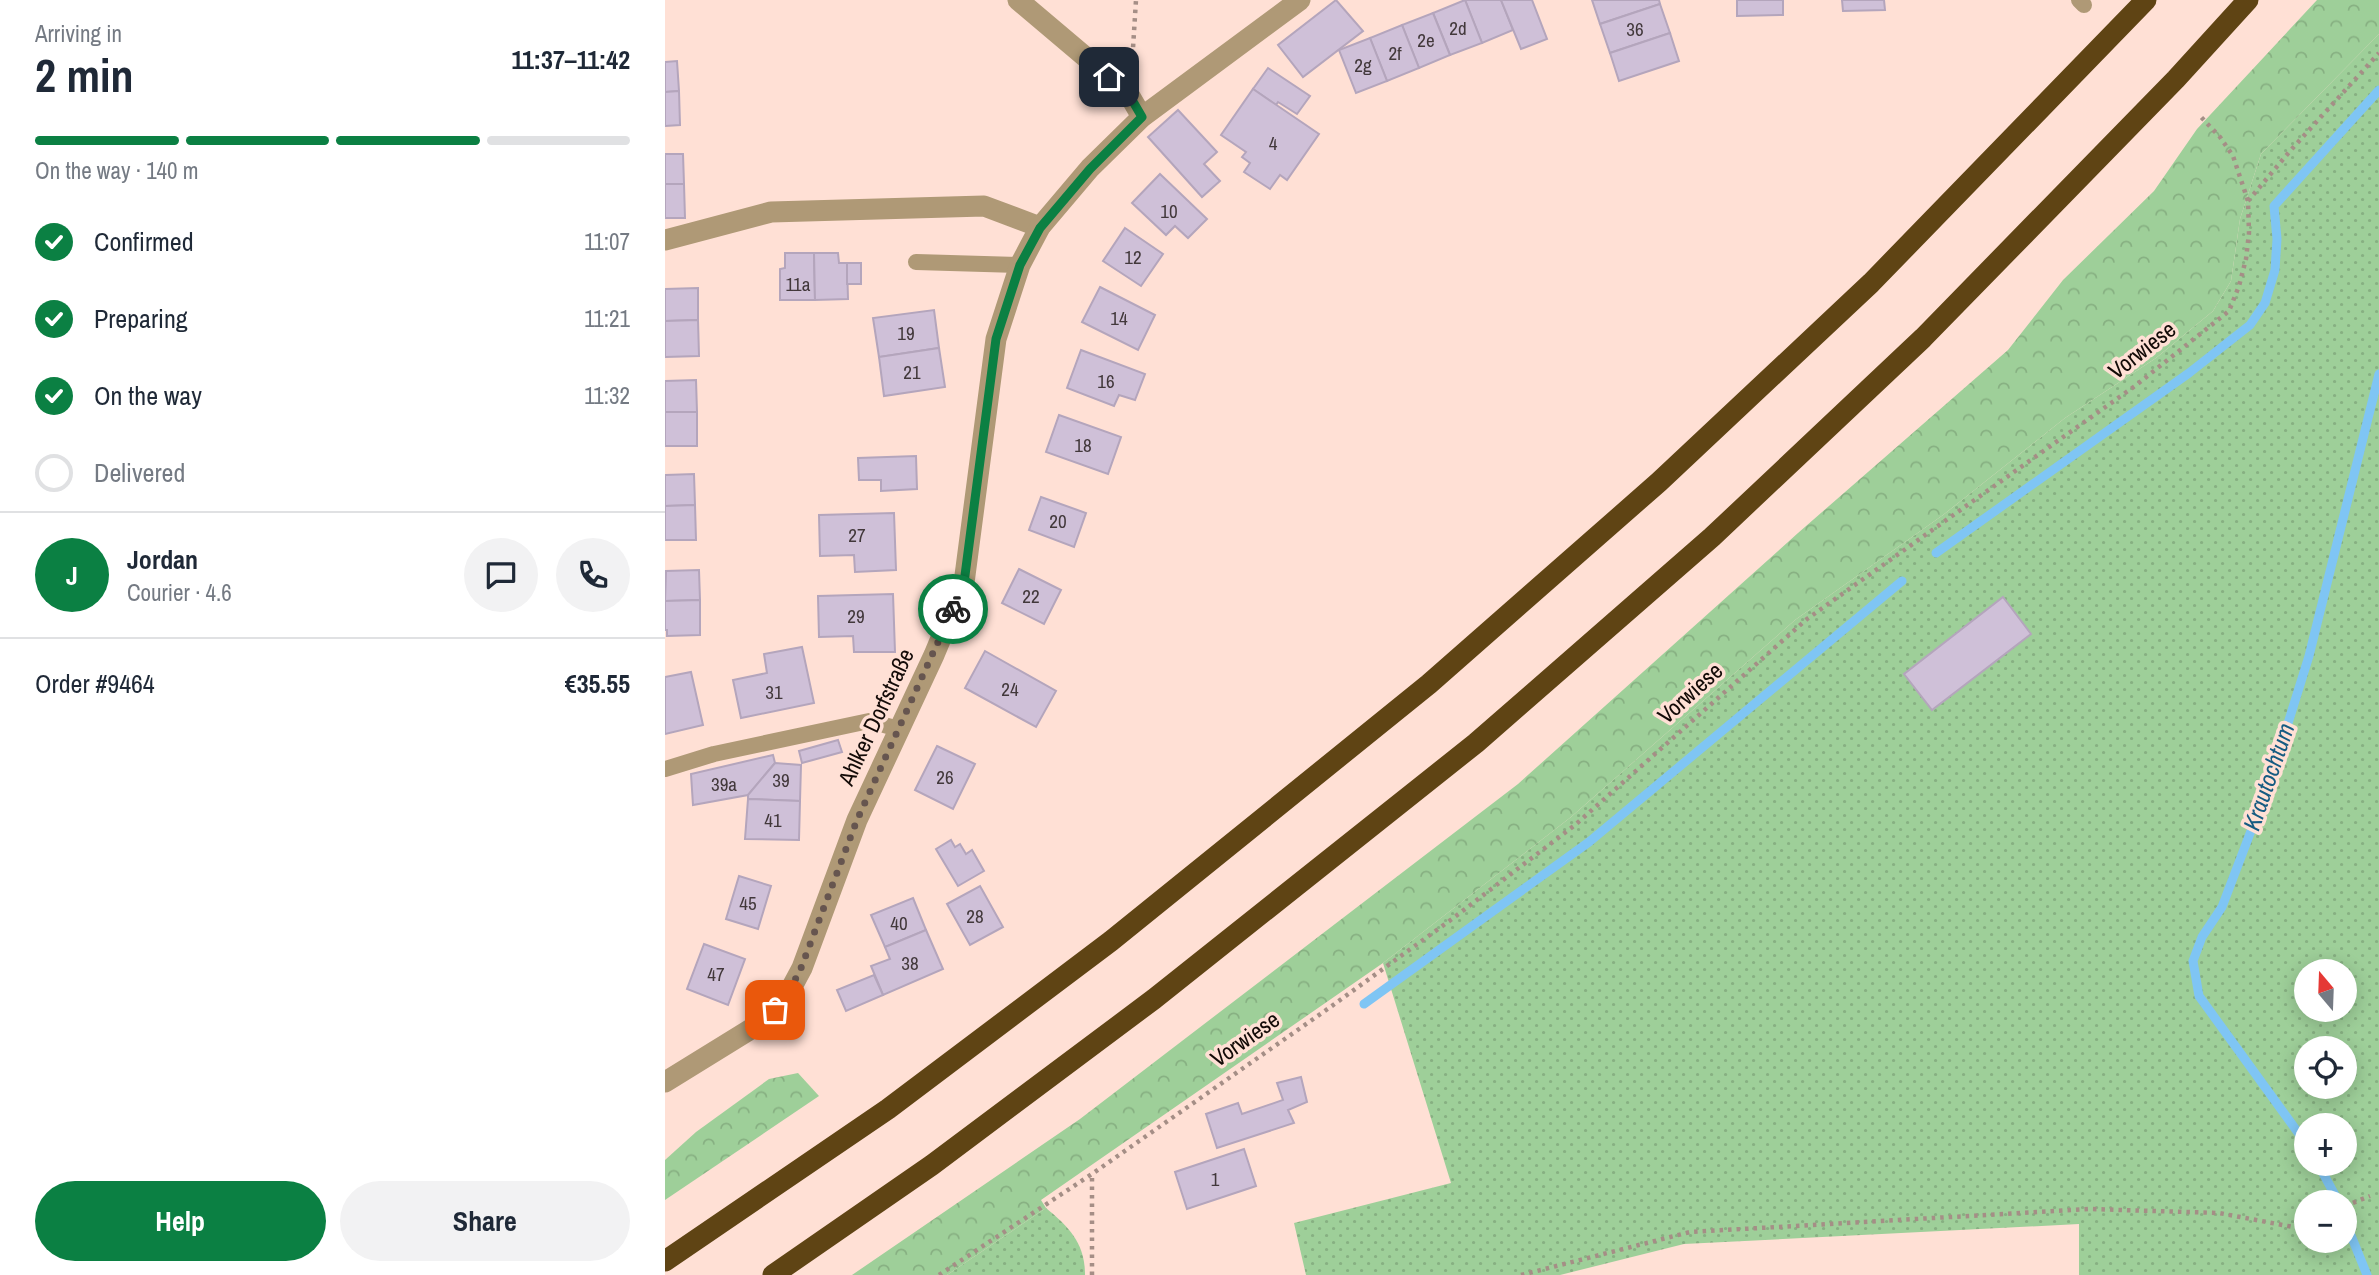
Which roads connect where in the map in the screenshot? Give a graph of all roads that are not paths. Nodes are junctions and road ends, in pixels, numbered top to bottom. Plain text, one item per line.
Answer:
1 (1018, 0) edge
2 (2146, 0) edge
3 (2248, 0) edge
4 (1289, 4) edge
5 (1142, 117) junction
6 (1040, 228) junction
7 (665, 240) edge
8 (916, 262) dead end
9 (1020, 265) junction
10 (899, 729) junction
11 (665, 769) edge
12 (665, 1082) edge
13 (665, 1261) edge
14 (773, 1275) edge

1 - 5 street
2 - 13 highway
3 - 14 highway
4 - 5 street, Ahlker Dorfstraße
5 - 6 street, Ahlker Dorfstraße
6 - 7 street
6 - 9 street, Ahlker Dorfstraße
8 - 9 lane
9 - 10 street, Ahlker Dorfstraße
10 - 11 lane
10 - 12 street, Ahlker Dorfstraße

